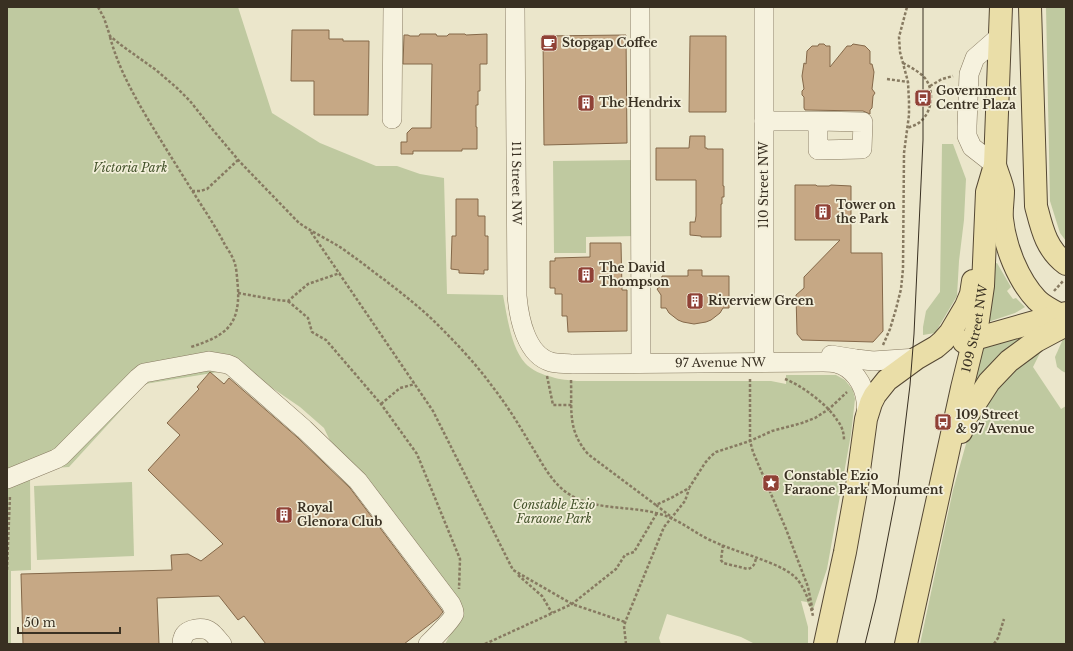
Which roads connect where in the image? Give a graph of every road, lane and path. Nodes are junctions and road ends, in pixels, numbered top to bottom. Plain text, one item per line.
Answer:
1 (98, 7) edge
2 (393, 7) edge
3 (515, 7) edge
4 (640, 7) edge
5 (764, 7) edge
6 (907, 7) edge
7 (1001, 7) edge
8 (1030, 7) edge
9 (110, 36) junction
10 (1000, 38) junction
11 (903, 62) junction
12 (969, 74) junction
13 (887, 79) dead end
14 (908, 82) junction
15 (930, 86) junction
16 (392, 119) dead end
17 (764, 121) junction
18 (818, 122) dead end
19 (907, 128) junction
20 (238, 160) junction
21 (995, 165) junction
22 (192, 191) junction
23 (985, 230) junction
24 (311, 231) junction
25 (1066, 271) edge
26 (340, 273) junction
27 (238, 293) junction
28 (1052, 293) dead end
29 (288, 301) junction
30 (1064, 317) edge
31 (217, 337) dead end
32 (975, 339) junction
33 (881, 348) dead end
34 (537, 354) joint
35 (765, 357) junction
36 (917, 358) junction
37 (641, 364) junction
38 (546, 372) dead end
39 (577, 378) dead end
40 (744, 378) dead end
41 (750, 378) junction
42 (756, 378) dead end
43 (781, 378) dead end
44 (415, 384) junction
45 (848, 390) dead end
46 (381, 404) junction
47 (572, 405) junction
48 (829, 409) junction
49 (866, 419) junction
50 (750, 441) junction
51 (844, 446) dead end
52 (944, 473) junction
53 (9, 478) edge
54 (764, 479) junction
55 (689, 488) junction
56 (769, 489) junction
57 (656, 505) junction
58 (656, 513) junction
59 (672, 518) junction
60 (723, 546) junction
61 (756, 558) junction
62 (7, 570) edge
63 (513, 570) junction
64 (459, 591) dead end
65 (572, 604) junction
66 (552, 613) junction
67 (816, 613) dead end
68 (1004, 619) dead end
69 (625, 622) junction
70 (820, 631) edge
71 (182, 644) edge
72 (222, 644) edge
73 (428, 644) edge
74 (485, 644) edge
75 (626, 644) edge
76 (906, 644) edge
77 (994, 644) edge

1 - 9 path
2 - 16 street
3 - 34 street, 111 Street NW
4 - 37 street
5 - 17 street, 110 Street NW
6 - 11 path
7 - 10 main road, 109 Street NW
8 - 25 main road
9 - 20 path
9 - 22 path
10 - 12 street
10 - 21 main road, 109 Street NW
11 - 14 path
11 - 15 path
12 - 15 path
12 - 21 street
13 - 14 path
14 - 19 path
15 - 19 path
17 - 18 street
17 - 35 street, 110 Street NW
19 - 33 path
20 - 22 path
20 - 24 path
21 - 23 main road, 109 Street NW
21 - 30 main road
22 - 27 path
23 - 32 main road, 109 Street NW
23 - 36 main road
24 - 26 path
24 - 58 path
25 - 28 path
26 - 29 path
26 - 44 path
27 - 29 path
27 - 31 path
29 - 46 path
30 - 32 main road, 97 Avenue NW
30 - 52 main road
32 - 36 main road, 97 Avenue NW
32 - 52 main road, 109 Street NW
34 - 37 street, 97 Avenue NW
35 - 36 street, 97 Avenue NW
35 - 37 street, 97 Avenue NW
35 - 49 street, 97 Avenue NW
36 - 49 main road
38 - 47 path
39 - 47 path
40 - 41 path
41 - 42 path
41 - 50 path
43 - 48 path
44 - 46 path
44 - 63 path
45 - 48 path
46 - 64 path
47 - 57 path
48 - 50 path
48 - 51 path
49 - 70 main road
50 - 54 path
50 - 55 path
52 - 76 main road, 109 Street NW
53 - 62 path
53 - 73 street
54 - 56 path
54 - 56 path
55 - 57 path
55 - 59 path
56 - 70 path
57 - 59 path
58 - 59 path
58 - 65 path
59 - 60 path
59 - 69 path
60 - 61 path
60 - 61 path
61 - 70 path
63 - 65 path
63 - 66 path
65 - 66 path
65 - 69 path
66 - 74 path
67 - 70 path
68 - 77 path
69 - 75 path
71 - 72 street

